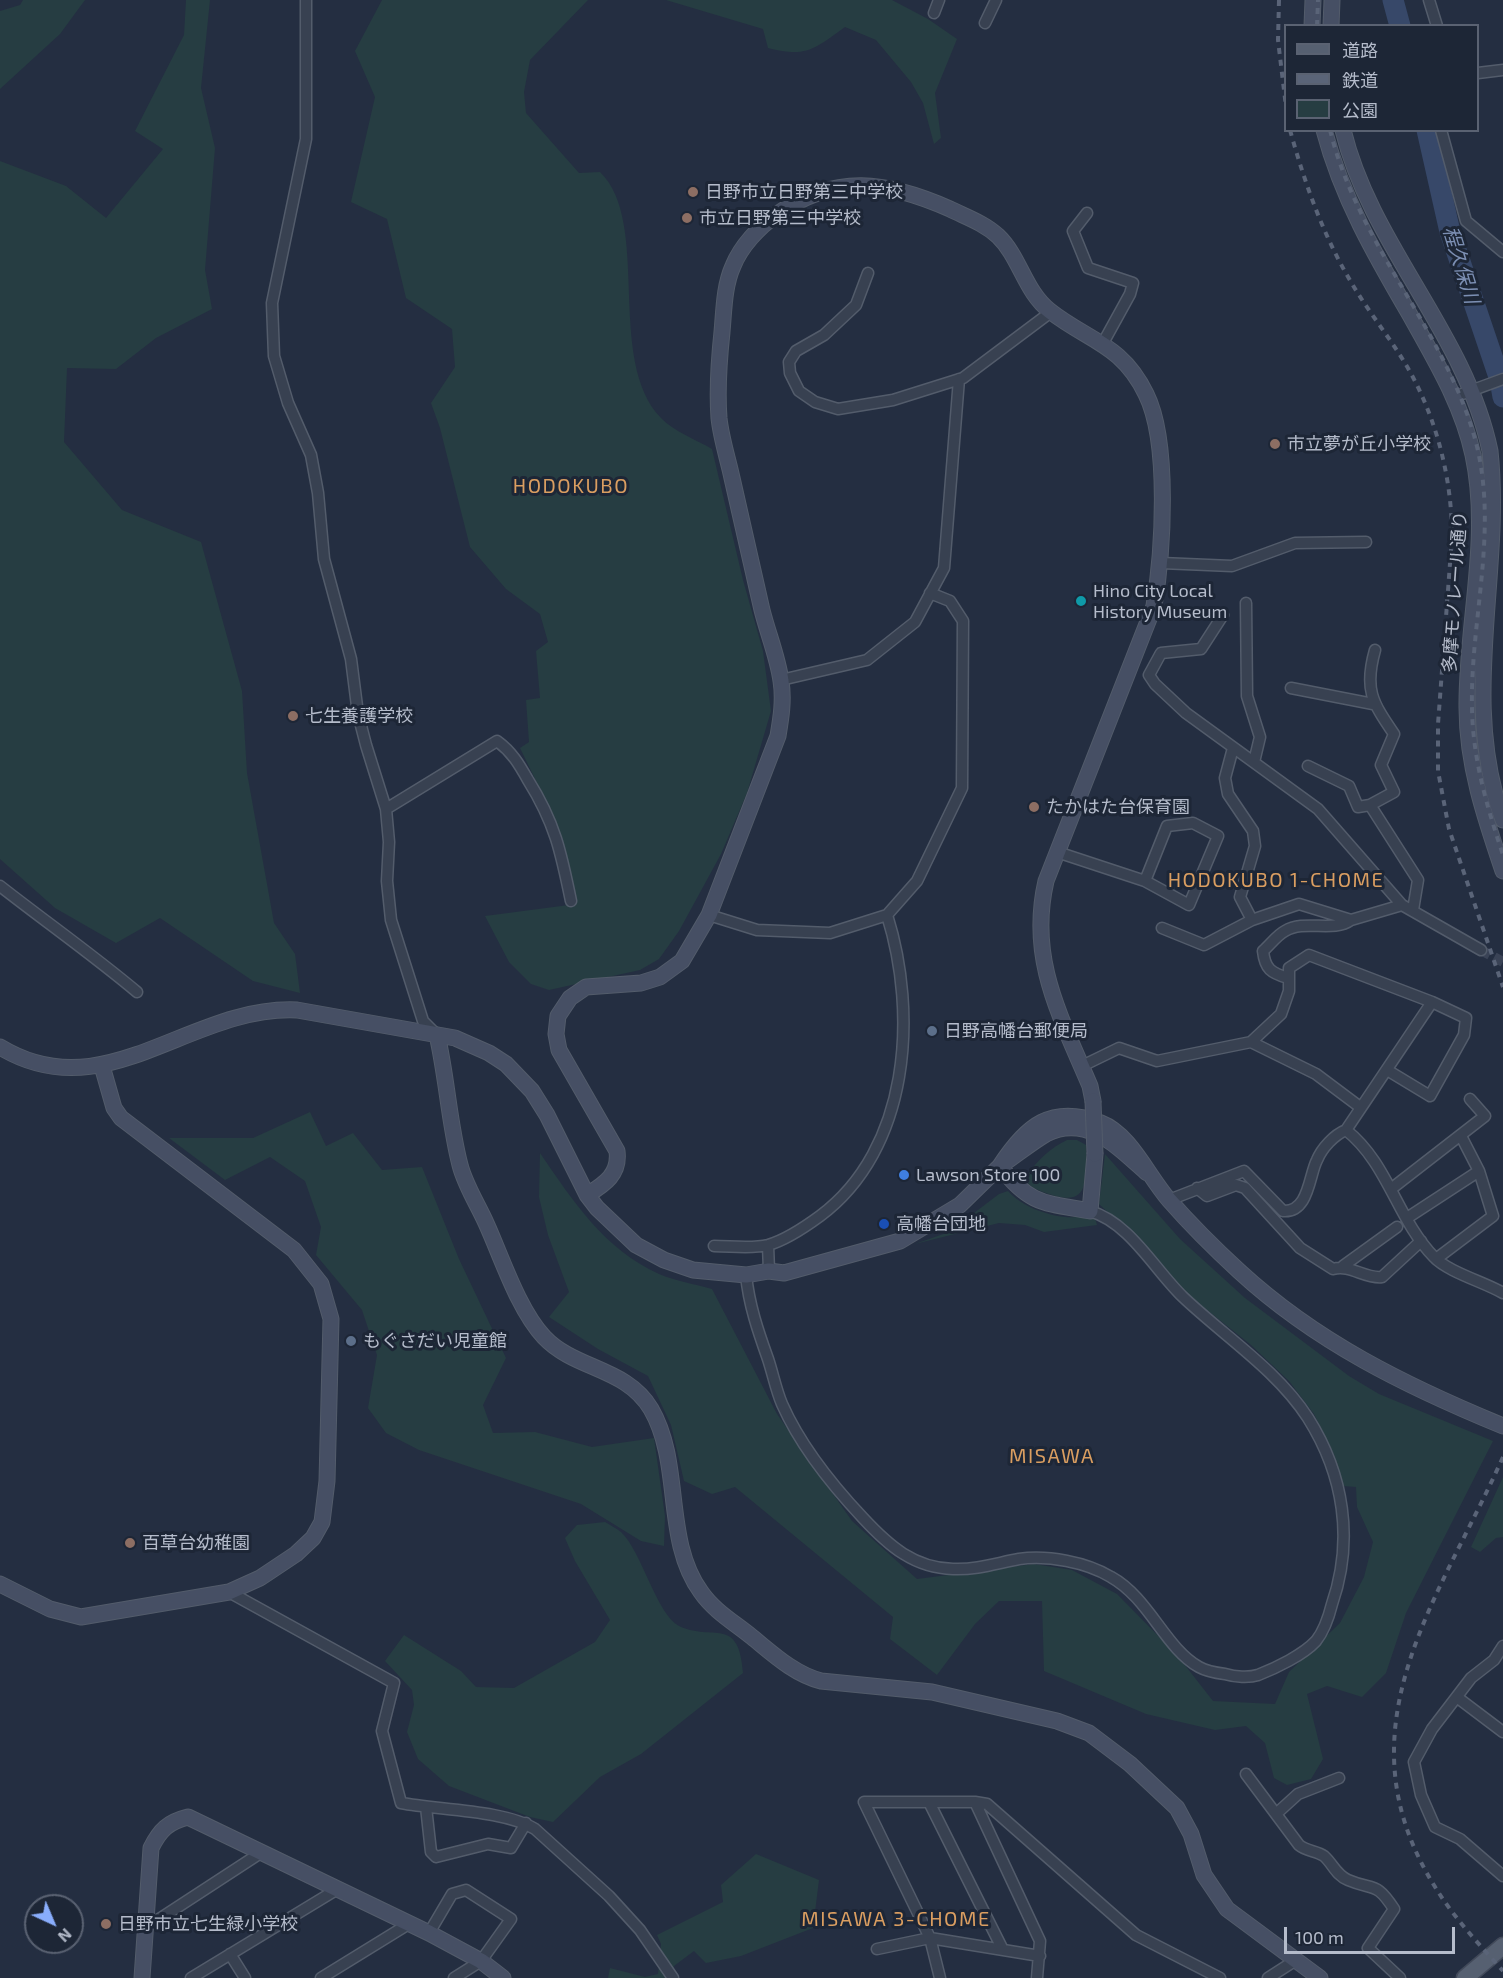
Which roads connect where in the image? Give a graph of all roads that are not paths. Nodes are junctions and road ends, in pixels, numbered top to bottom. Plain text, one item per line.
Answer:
1 (306, 0) edge
2 (939, 0) edge
3 (996, 0) edge
4 (1314, 0) edge
5 (1332, 0) edge
6 (1429, 0) edge
7 (934, 13) dead end
8 (985, 23) dead end
9 (1312, 24) edge
10 (1331, 24) edge
11 (1436, 24) edge
12 (1503, 70) edge
13 (1479, 73) edge
14 (1325, 132) edge
15 (1344, 132) edge
16 (1442, 132) edge
17 (1087, 213) dead end
18 (1503, 252) edge
19 (868, 273) dead end
20 (1051, 312) junction
21 (1103, 343) junction
22 (959, 379) junction
23 (1503, 379) edge
24 (1471, 390) junction
25 (1454, 397) junction
26 (1366, 542) dead end
27 (1161, 563) junction
28 (930, 593) junction
29 (1246, 603) dead end
30 (1223, 615) dead end
31 (1375, 650) dead end
32 (781, 680) junction
33 (1291, 688) dead end
34 (1373, 704) junction
35 (1233, 748) junction
36 (1254, 762) junction
37 (1308, 766) dead end
38 (1370, 805) junction
39 (386, 808) junction
40 (1503, 820) edge
41 (1058, 852) junction
42 (1503, 871) edge
43 (1144, 880) junction
44 (0, 886) edge
45 (571, 901) dead end
46 (1402, 905) junction
47 (1413, 910) junction
48 (709, 915) junction
49 (887, 915) junction
50 (1252, 920) junction
51 (1351, 920) junction
52 (1162, 928) dead end
53 (1481, 950) tunnel mouth
54 (1288, 978) junction
55 (137, 992) dead end
56 (1432, 1002) junction
57 (437, 1035) junction
58 (1251, 1042) junction
59 (0, 1047) edge
60 (102, 1066) junction
61 (1082, 1066) junction
62 (1387, 1070) junction
63 (1470, 1098) dead end
64 (1360, 1107) junction
65 (1346, 1130) junction
66 (1461, 1136) junction
67 (1000, 1166) junction
68 (1479, 1171) junction
69 (1197, 1188) junction
70 (1390, 1189) junction
71 (587, 1195) junction
72 (1169, 1200) junction
73 (1090, 1211) junction
74 (1407, 1218) junction
75 (1397, 1227) dead end
76 (1421, 1241) junction
77 (768, 1245) junction
78 (714, 1246) dead end
79 (1436, 1259) junction
80 (1343, 1266) junction
81 (769, 1271) junction
82 (746, 1275) junction
83 (1503, 1293) edge
84 (1503, 1426) edge
85 (0, 1584) edge
86 (229, 1592) junction
87 (1503, 1646) edge
88 (1458, 1698) junction
89 (1503, 1732) edge
90 (1246, 1774) dead end
91 (1339, 1778) dead end
92 (929, 1802) junction
93 (975, 1802) junction
94 (426, 1807) junction
95 (1276, 1814) junction
96 (526, 1823) junction
97 (262, 1852) junction
98 (1503, 1876) edge
99 (336, 1890) junction
100 (406, 1924) junction
101 (144, 1929) junction
102 (429, 1934) junction
103 (930, 1938) junction
104 (1503, 1947) edge
105 (876, 1949) dead end
106 (1003, 1950) junction
107 (230, 1954) junction
108 (1040, 1956) junction
109 (1296, 1960) junction
110 (481, 1961) junction
111 (142, 1978) edge
112 (191, 1978) edge
113 (245, 1978) edge
114 (321, 1978) edge
115 (454, 1978) edge
116 (503, 1978) edge
117 (673, 1978) edge
118 (940, 1978) edge
119 (1037, 1978) edge
120 (1220, 1978) edge
121 (1268, 1978) edge
122 (1320, 1978) edge
123 (1400, 1978) edge
124 (1464, 1978) edge

1 - 39 street
2 - 7 street
3 - 8 street
4 - 9 street
5 - 10 street
6 - 11 street
12 - 13 street
14 - 25 street, 多摩モノレール通り
15 - 24 street, 多摩モノレール通り
16 - 18 street
17 - 21 street
19 - 22 street
20 - 21 street
20 - 22 street
20 - 32 street
21 - 27 street
22 - 28 street
23 - 24 street
24 - 25 street
24 - 40 street, 多摩モノレール通り
25 - 42 street, 多摩モノレール通り
26 - 27 street
27 - 41 street
28 - 32 street
28 - 49 street
29 - 36 street
30 - 35 street
31 - 34 street
32 - 48 street
33 - 34 street
34 - 38 street
35 - 36 street
35 - 50 street
36 - 46 street
37 - 38 street
38 - 47 street
39 - 45 street
39 - 57 street
41 - 43 street
41 - 61 street
43 - 43 street
44 - 55 street
46 - 47 street
46 - 51 street
47 - 53 street
48 - 49 street
48 - 71 street
49 - 77 street
50 - 51 street
50 - 52 street
51 - 54 street
54 - 56 street
54 - 58 street
56 - 62 street
56 - 62 street
57 - 60 street
57 - 71 street
57 - 109 street
58 - 61 street
58 - 64 street
59 - 60 street
60 - 86 street
61 - 73 street, bridge
62 - 64 street
63 - 66 street
64 - 65 street
65 - 69 street
65 - 70 street
66 - 68 street
66 - 70 street
67 - 72 street
67 - 73 street
67 - 81 street
68 - 74 street
68 - 79 street
69 - 72 street
69 - 80 street
70 - 74 street
71 - 82 street
72 - 84 street
73 - 82 street
74 - 76 street
75 - 80 street
76 - 79 street
76 - 80 street
77 - 78 street
77 - 81 street
79 - 83 street
81 - 82 street
85 - 86 street
86 - 94 street
87 - 88 street
88 - 89 street
88 - 98 street
90 - 95 street
91 - 95 street
92 - 93 street
92 - 103 street
92 - 106 street
93 - 108 street
93 - 120 street
94 - 96 street
94 - 96 street
95 - 123 street
96 - 117 street
97 - 99 street
97 - 101 street
97 - 101 street
99 - 100 street
99 - 107 street
100 - 102 street
100 - 114 street
101 - 111 street
102 - 110 street
102 - 110 street
103 - 105 street
103 - 106 street
103 - 118 street
104 - 124 main road
106 - 108 street
107 - 112 street
107 - 113 street
108 - 119 street
109 - 121 street
109 - 122 street
110 - 115 street
110 - 116 street

